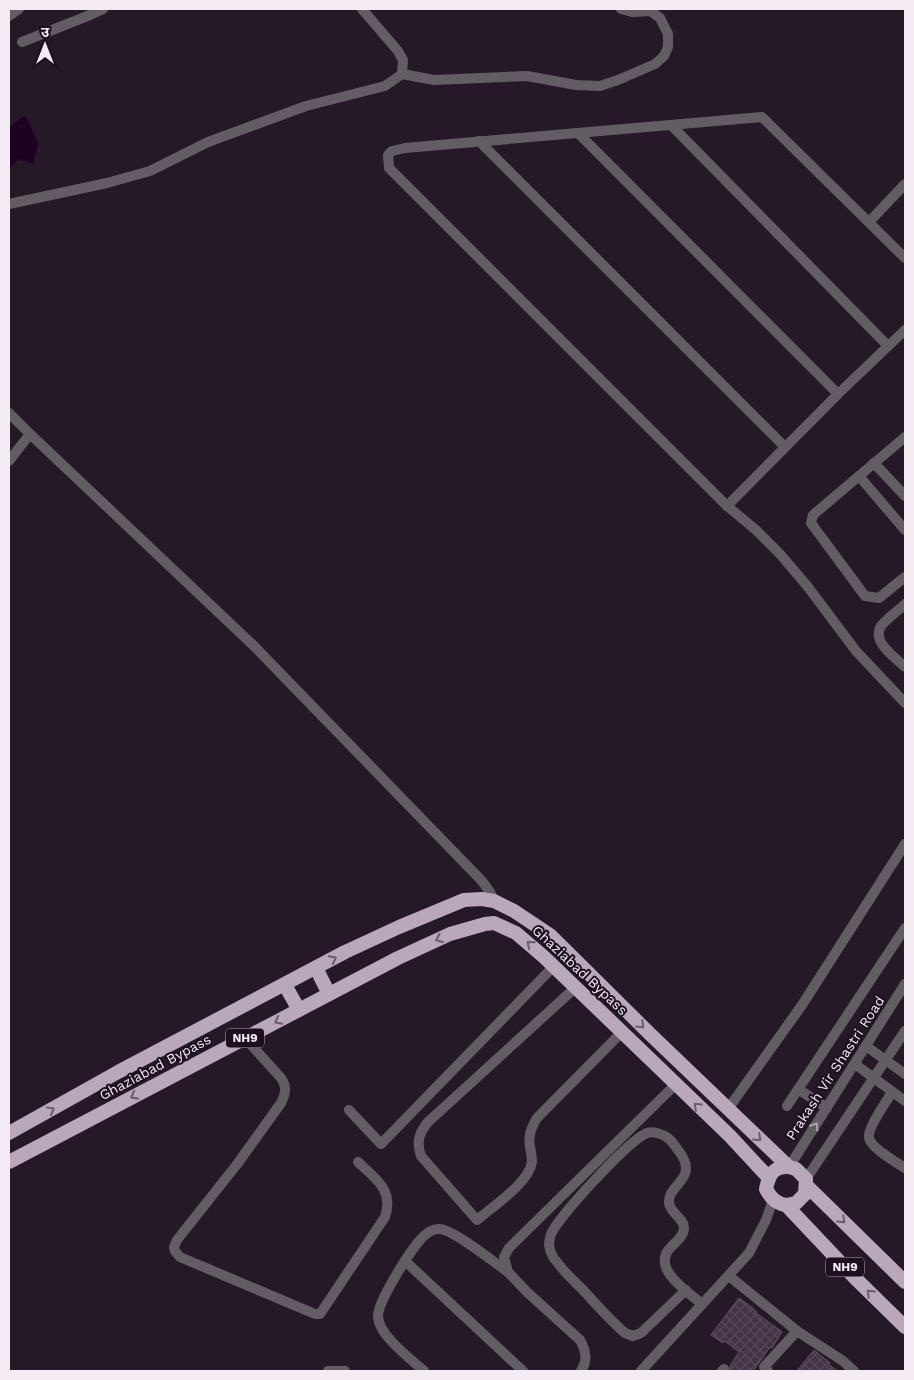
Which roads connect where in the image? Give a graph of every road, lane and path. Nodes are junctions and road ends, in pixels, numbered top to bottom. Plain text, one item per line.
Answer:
1 (18, 9) edge
2 (103, 9) edge
3 (362, 9) edge
4 (621, 9) edge
5 (650, 10) edge
6 (9, 16) edge
7 (22, 42) dead end
8 (402, 74) junction
9 (671, 125) junction
10 (578, 133) junction
11 (479, 141) junction
12 (905, 184) edge
13 (9, 204) edge
14 (869, 222) junction
15 (905, 258) edge
16 (905, 330) edge
17 (888, 346) junction
18 (838, 394) junction
19 (9, 413) edge
20 (30, 434) junction
21 (905, 437) edge
22 (785, 447) junction
23 (9, 461) edge
24 (874, 463) junction
25 (859, 476) junction
26 (905, 496) edge
27 (727, 506) junction
28 (905, 530) edge
29 (905, 577) edge
30 (905, 604) edge
31 (905, 667) edge
32 (905, 703) edge
33 (905, 844) edge
34 (494, 901) junction
35 (905, 928) edge
36 (554, 966) junction
37 (316, 968) junction
38 (905, 984) edge
39 (285, 985) junction
40 (576, 987) junction
41 (329, 994) junction
42 (299, 1010) junction
43 (905, 1031) edge
44 (622, 1032) junction
45 (245, 1038) junction
46 (866, 1046) junction
47 (886, 1060) junction
48 (855, 1064) junction
49 (905, 1074) edge
50 (875, 1077) junction
51 (675, 1085) junction
52 (798, 1089) junction
53 (892, 1092) junction
54 (905, 1101) edge
55 (787, 1106) dead end
56 (826, 1108) junction
57 (728, 1109) junction
58 (349, 1110) dead end
59 (9, 1133) edge
60 (9, 1162) edge
61 (358, 1162) dead end
62 (788, 1167) junction
63 (905, 1168) edge
64 (768, 1178) junction
65 (807, 1183) junction
66 (773, 1200) junction
67 (786, 1205) junction
68 (405, 1262) junction
69 (508, 1272) junction
70 (729, 1276) junction
71 (905, 1282) edge
72 (686, 1290) junction
73 (702, 1304) junction
74 (905, 1327) edge
75 (797, 1331) junction
76 (328, 1371) edge
77 (345, 1371) edge
78 (424, 1371) edge
79 (523, 1371) edge
80 (580, 1371) edge
81 (641, 1371) edge
82 (768, 1371) edge
83 (854, 1371) edge

1 - 6 street
2 - 7 street
3 - 8 street
4 - 5 street
5 - 8 street
8 - 13 street
9 - 10 street
9 - 14 street
9 - 17 street
10 - 11 street
10 - 18 street
11 - 22 street
11 - 27 street
12 - 14 street
14 - 15 street
16 - 17 street
17 - 18 street
18 - 22 street
19 - 20 street
20 - 23 street
20 - 34 street
21 - 24 street
22 - 27 street
24 - 25 street
24 - 26 street
25 - 28 street
25 - 29 street
27 - 32 street
30 - 31 street
33 - 57 street
37 -> 34 highway, Ghaziabad Bypass / NH9
34 -> 57 highway, Ghaziabad Bypass / NH9
35 - 52 street
36 - 40 highway, Ghaziabad Bypass / NH9
36 -> 41 highway, Ghaziabad Bypass / NH9
36 - 58 street
37 - 39 highway, Ghaziabad Bypass / NH9
37 - 41 highway
38 - 46 street, Prakash Vir Shastri Road
39 - 42 highway
59 -> 39 highway, Ghaziabad Bypass / NH9
40 - 44 highway, Ghaziabad Bypass / NH9
40 - 44 street
41 - 42 highway, Ghaziabad Bypass / NH9
42 -> 45 highway, Ghaziabad Bypass / NH9
43 - 47 street
44 - 51 highway, Ghaziabad Bypass / NH9
45 -> 60 highway, Ghaziabad Bypass / NH9
45 - 61 street
46 - 47 street
46 - 48 street, Prakash Vir Shastri Road
47 - 49 street
47 - 50 street
48 - 50 street
48 - 56 street, Prakash Vir Shastri Road
50 - 53 street
50 - 65 street
64 -> 51 highway, Ghaziabad Bypass / NH9
51 - 69 street
52 - 55 street
52 - 56 street
53 - 54 street
53 - 63 street
62 -> 56 street, Prakash Vir Shastri Road
57 -> 62 highway, Ghaziabad Bypass / NH9
62 - 64 highway
62 - 65 highway, Ghaziabad Bypass / NH9
64 - 66 highway, Ghaziabad Bypass / NH9
65 - 67 highway
65 -> 71 highway, Ghaziabad Bypass / NH9
66 - 67 highway, NH9
66 - 70 street
74 -> 67 highway, NH9
68 - 69 street
68 - 78 street
68 - 79 street
69 - 80 street
70 - 73 street
70 - 75 street
72 - 72 street
72 - 73 street
73 - 81 street
75 - 82 street
75 - 83 street
76 - 77 street

